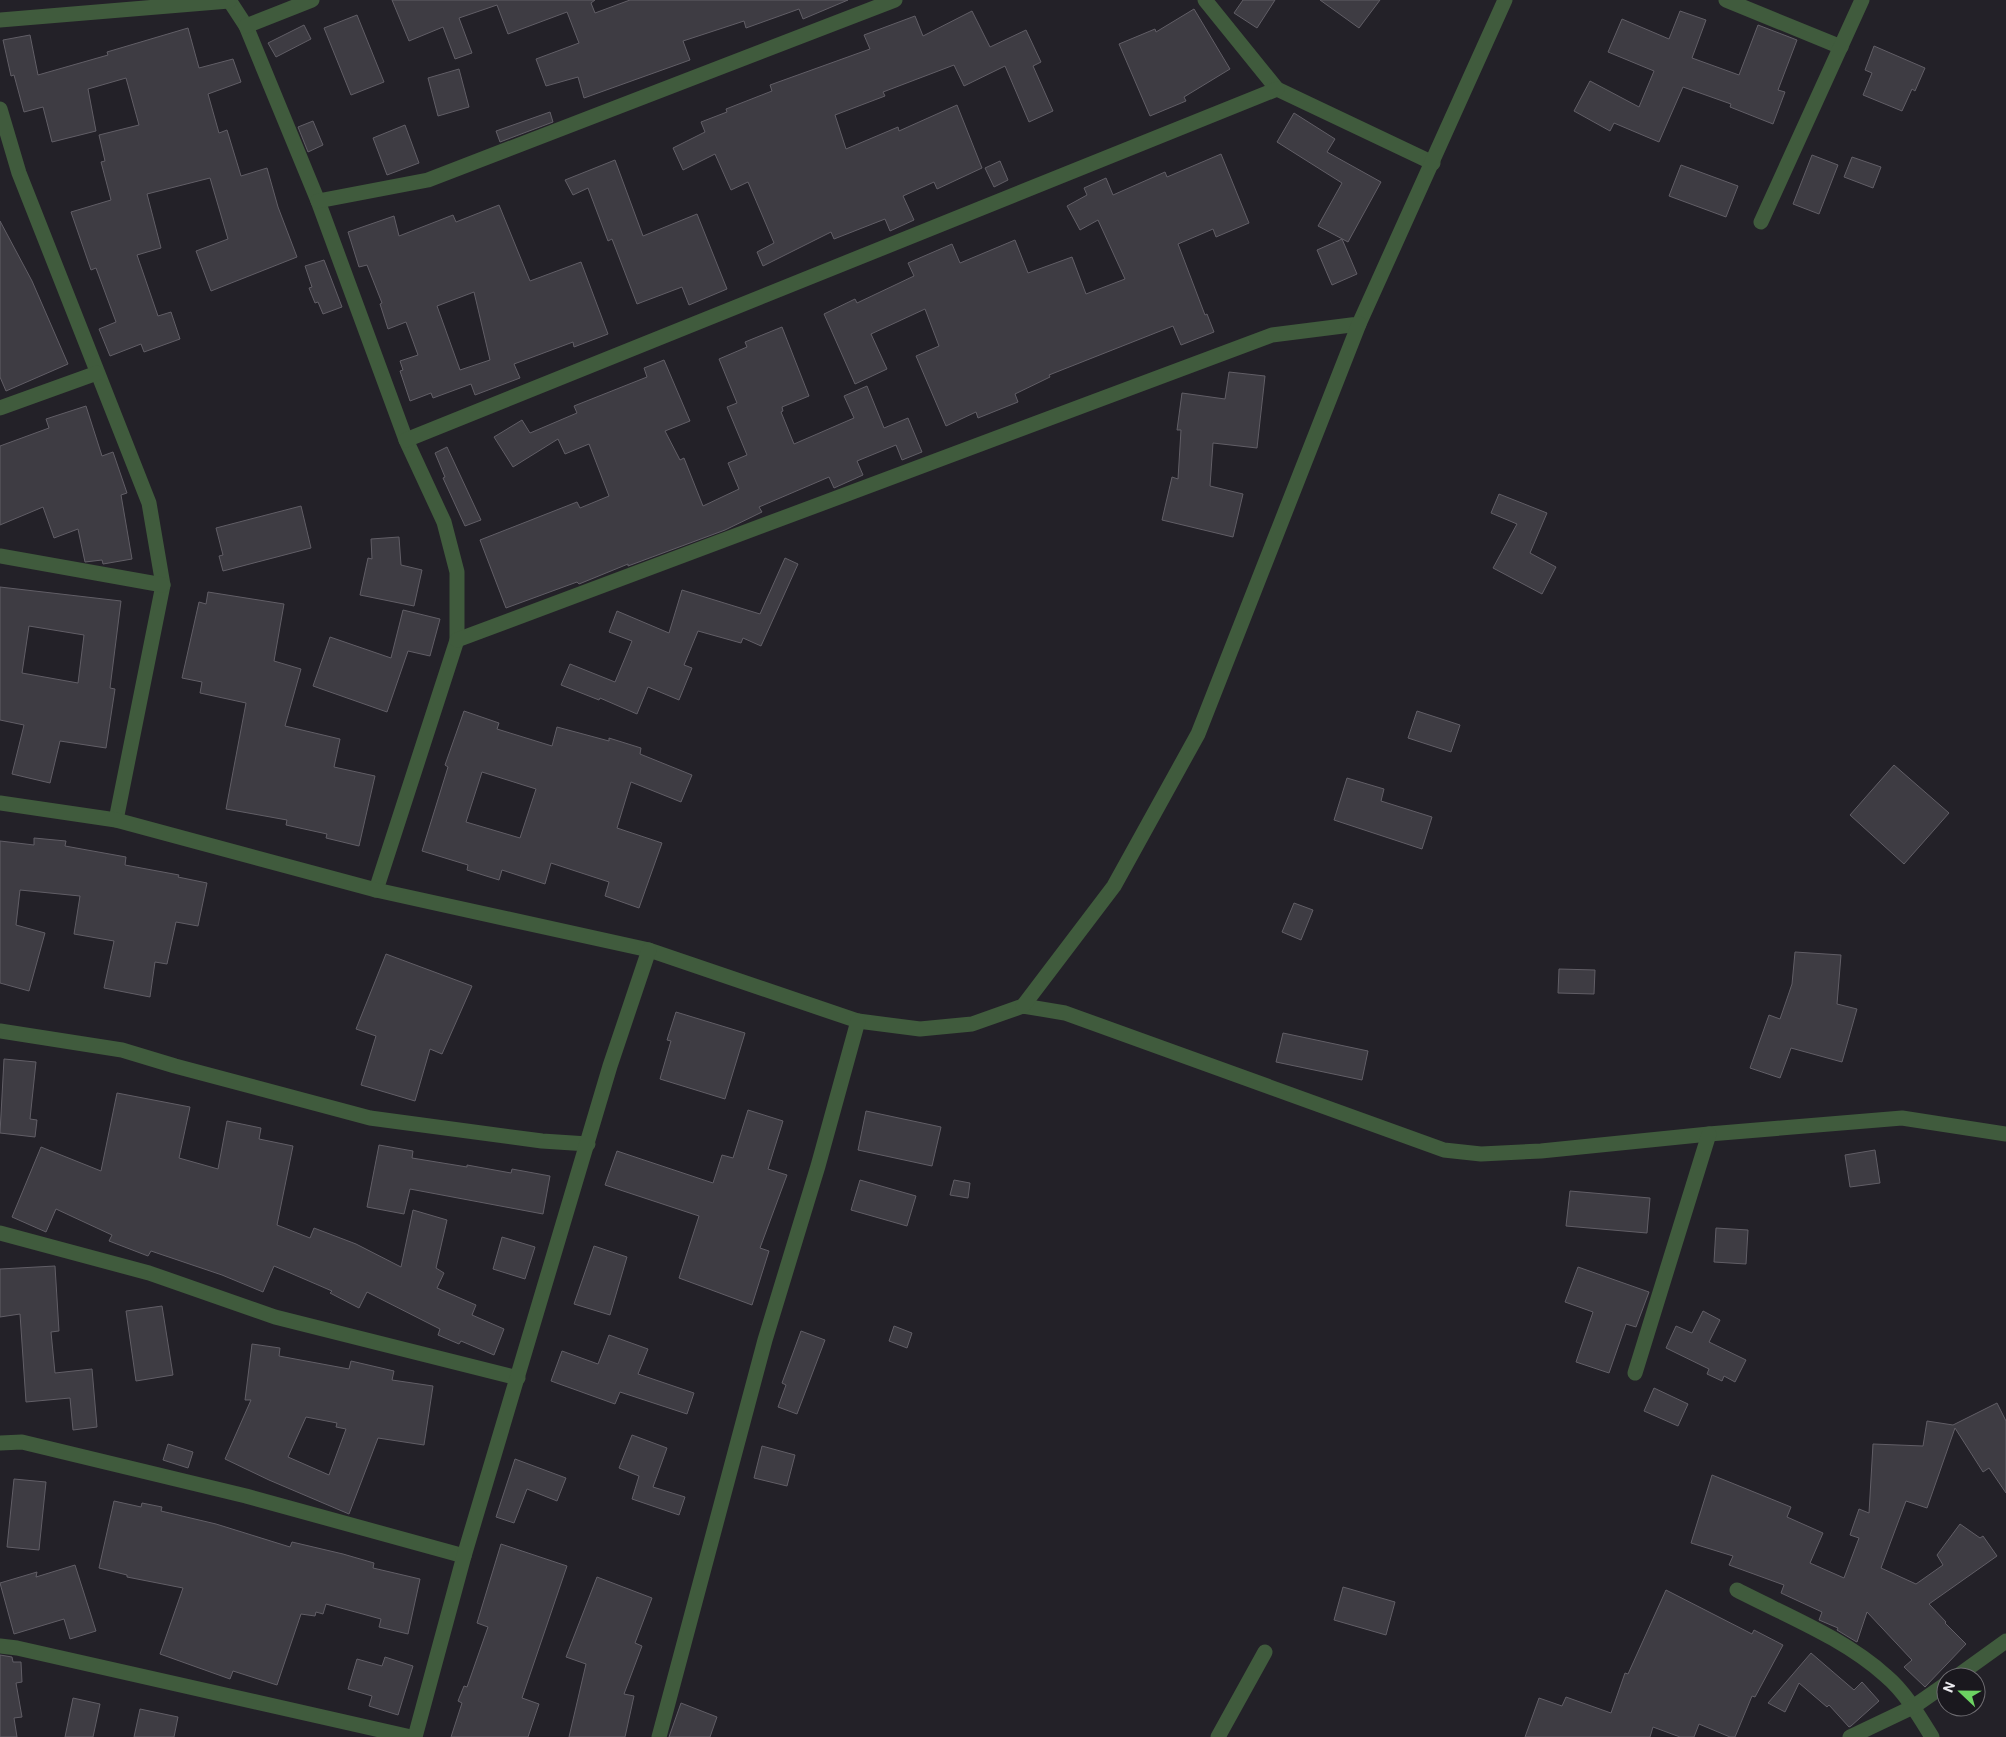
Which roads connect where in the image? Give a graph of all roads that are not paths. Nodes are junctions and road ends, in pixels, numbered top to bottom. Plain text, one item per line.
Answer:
1 (229, 0) edge
2 (312, 0) edge
3 (895, 0) edge
4 (1205, 0) edge
5 (1505, 0) edge
6 (1726, 0) edge
7 (1862, 0) edge
8 (0, 20) edge
9 (246, 26) junction
10 (1841, 47) junction
11 (1277, 90) junction
12 (0, 110) edge
13 (1433, 163) junction
14 (318, 201) junction
15 (1761, 222) dead end
16 (1358, 324) junction
17 (98, 373) junction
18 (0, 408) edge
19 (406, 440) junction
20 (0, 556) edge
21 (163, 585) junction
22 (457, 640) junction
23 (0, 803) edge
24 (116, 820) junction
25 (376, 890) junction
26 (649, 950) junction
27 (1023, 1006) junction
28 (858, 1021) junction
29 (0, 1031) edge
30 (1709, 1134) junction
31 (2006, 1134) edge
32 (588, 1144) junction
33 (0, 1232) edge
34 (1635, 1373) dead end
35 (518, 1378) junction
36 (0, 1443) edge
37 (464, 1556) junction
38 (1737, 1590) dead end
39 (2006, 1641) edge
40 (0, 1646) edge
41 (1265, 1652) dead end
42 (1970, 1667) edge
43 (1936, 1691) edge
44 (1914, 1707) junction
45 (411, 1737) edge
46 (415, 1737) edge
47 (659, 1737) edge
48 (1218, 1737) edge
49 (1850, 1737) edge
50 (1932, 1737) edge

1 - 8 street
1 - 9 street
2 - 9 street
3 - 14 street
4 - 11 street
5 - 13 street
6 - 10 street
7 - 10 street
9 - 14 street
10 - 15 street
11 - 13 street
11 - 19 street
12 - 17 street
13 - 16 street
14 - 19 street
16 - 22 street
16 - 27 street
17 - 18 street
17 - 21 street
19 - 22 street
20 - 21 street
21 - 24 street
22 - 25 street
23 - 24 street
24 - 25 street
25 - 26 street
26 - 28 street
26 - 32 street
27 - 28 street
27 - 30 street
28 - 47 street
29 - 32 street
30 - 31 street
30 - 34 street
32 - 35 street
33 - 35 street
35 - 37 street
36 - 37 street
37 - 46 street
38 - 44 street
39 - 42 street
40 - 45 street
41 - 48 street
43 - 44 street
44 - 49 street
44 - 50 street

